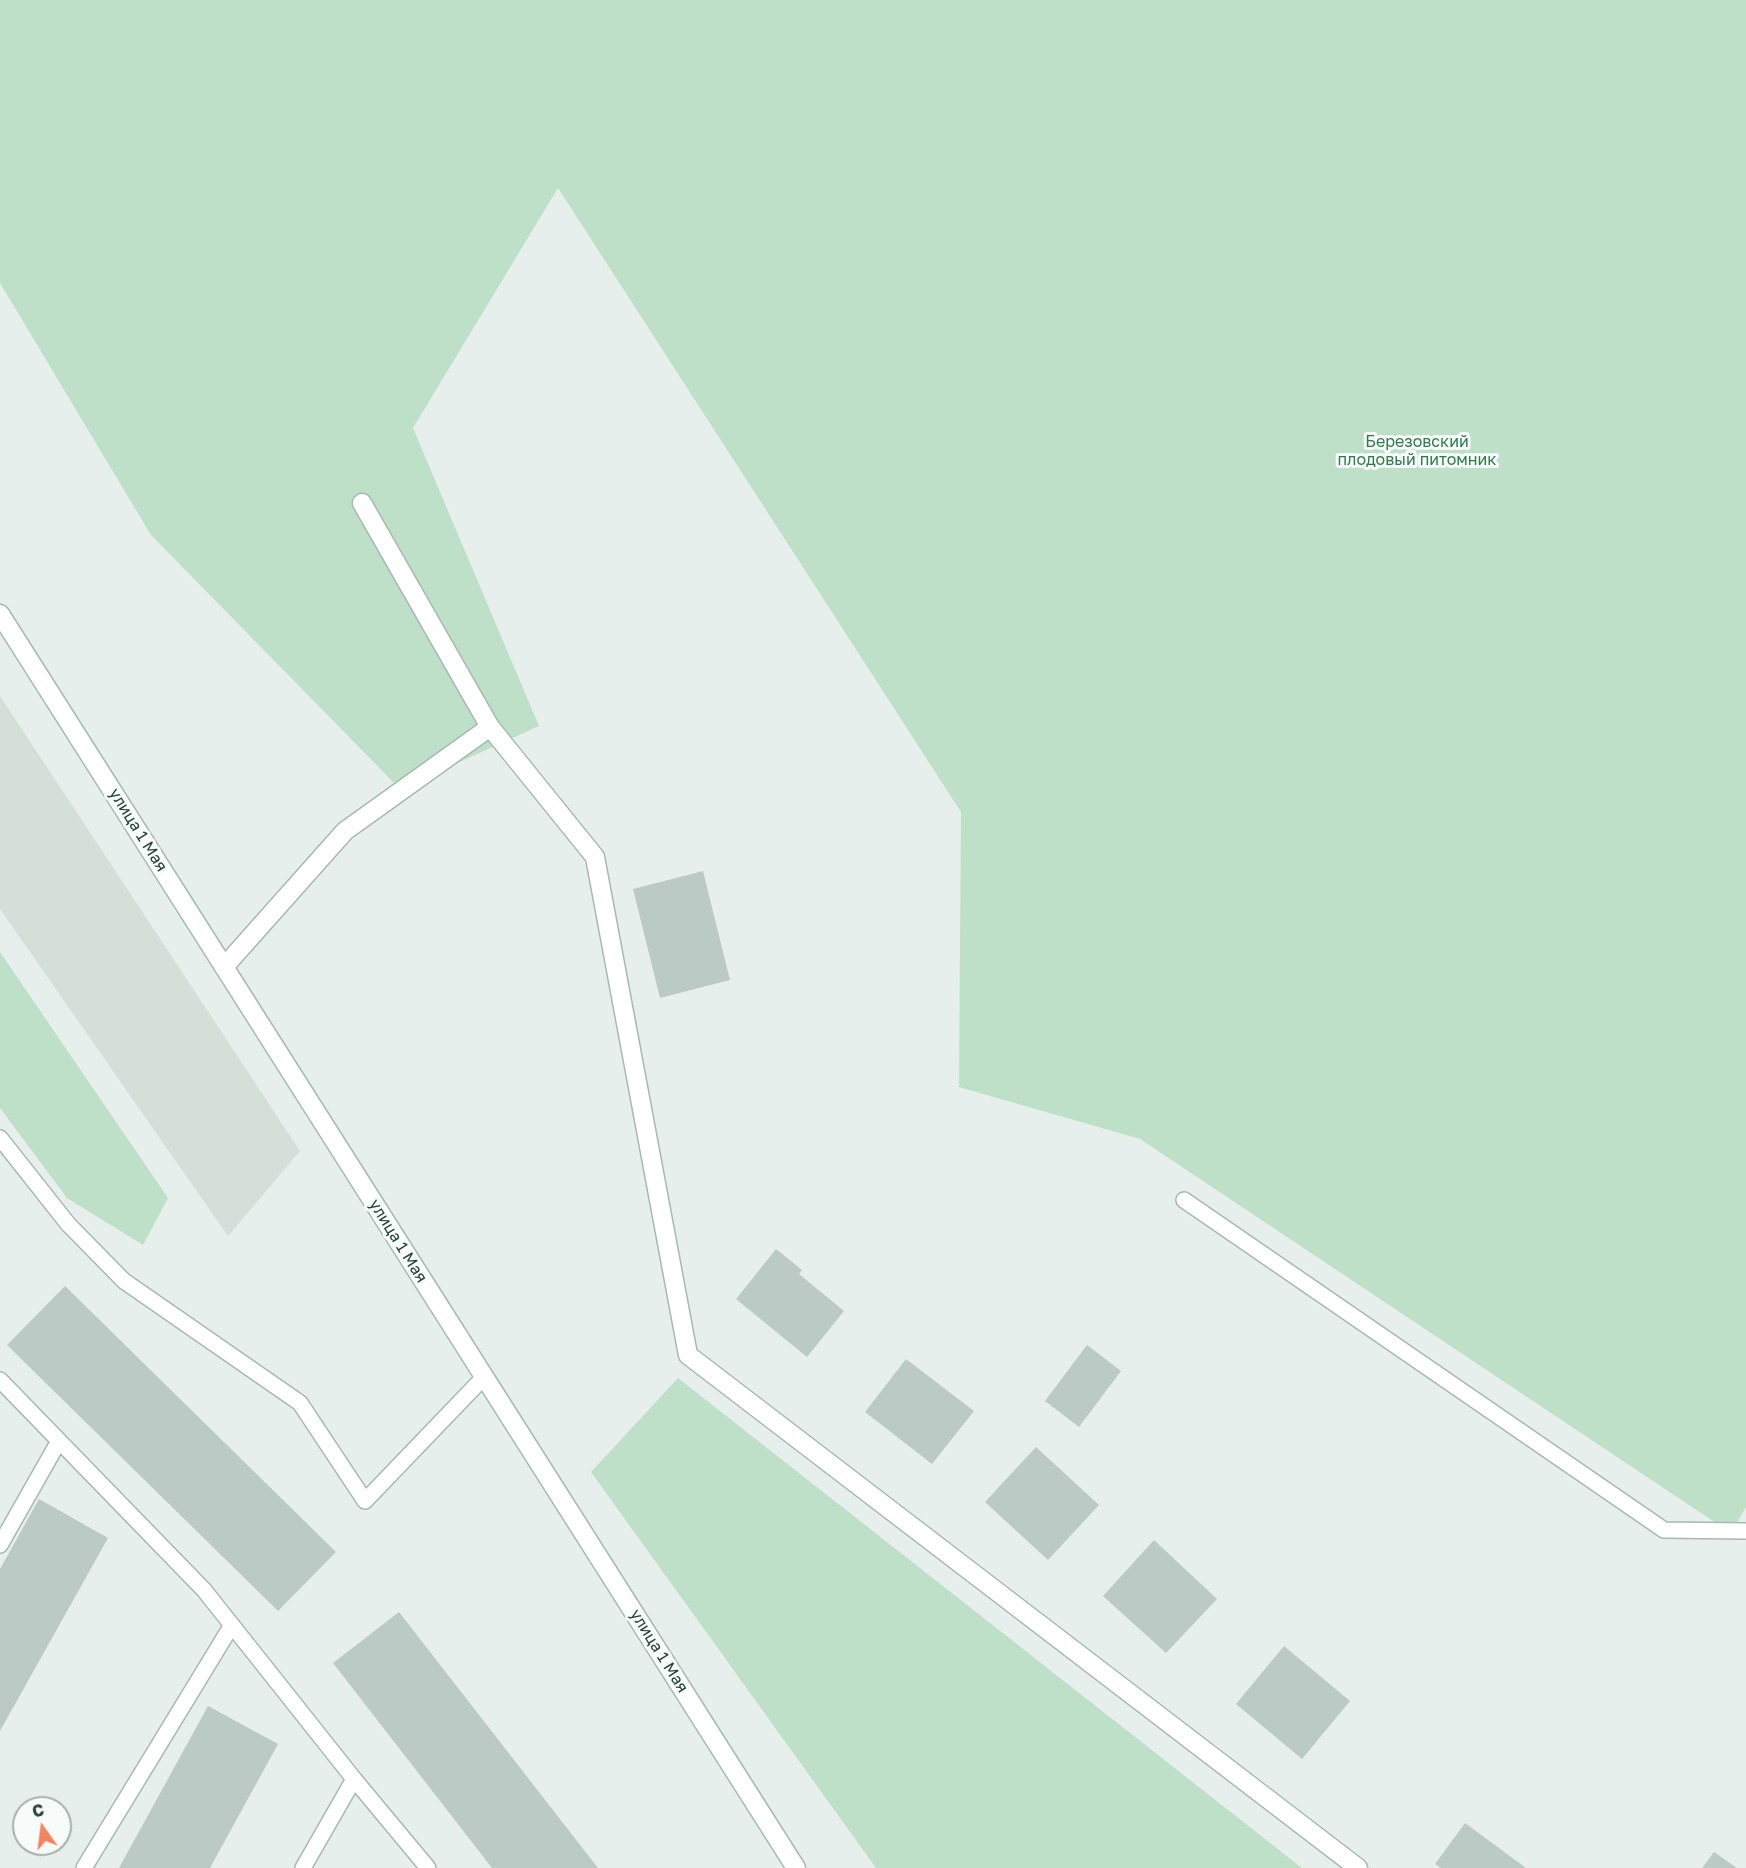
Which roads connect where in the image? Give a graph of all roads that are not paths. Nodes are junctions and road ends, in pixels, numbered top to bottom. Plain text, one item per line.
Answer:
1 (362, 502) dead end
2 (0, 614) edge
3 (490, 727) junction
4 (224, 967) junction
5 (0, 1138) edge
6 (1184, 1200) dead end
7 (484, 1377) junction
8 (0, 1380) edge
9 (59, 1441) junction
10 (1746, 1531) edge
11 (0, 1545) edge
12 (232, 1625) junction
13 (354, 1779) junction
14 (84, 1868) edge
15 (303, 1868) edge
16 (428, 1868) edge
17 (796, 1868) edge
18 (1358, 1868) edge

1 - 3 street
2 - 4 street, улица 1 Мая
3 - 4 street
3 - 18 street
4 - 7 street, улица 1 Мая
5 - 7 lane
6 - 10 lane
7 - 17 street, улица 1 Мая
8 - 9 lane
9 - 11 lane
9 - 12 lane
12 - 13 lane
12 - 14 lane
13 - 15 lane
13 - 16 lane

